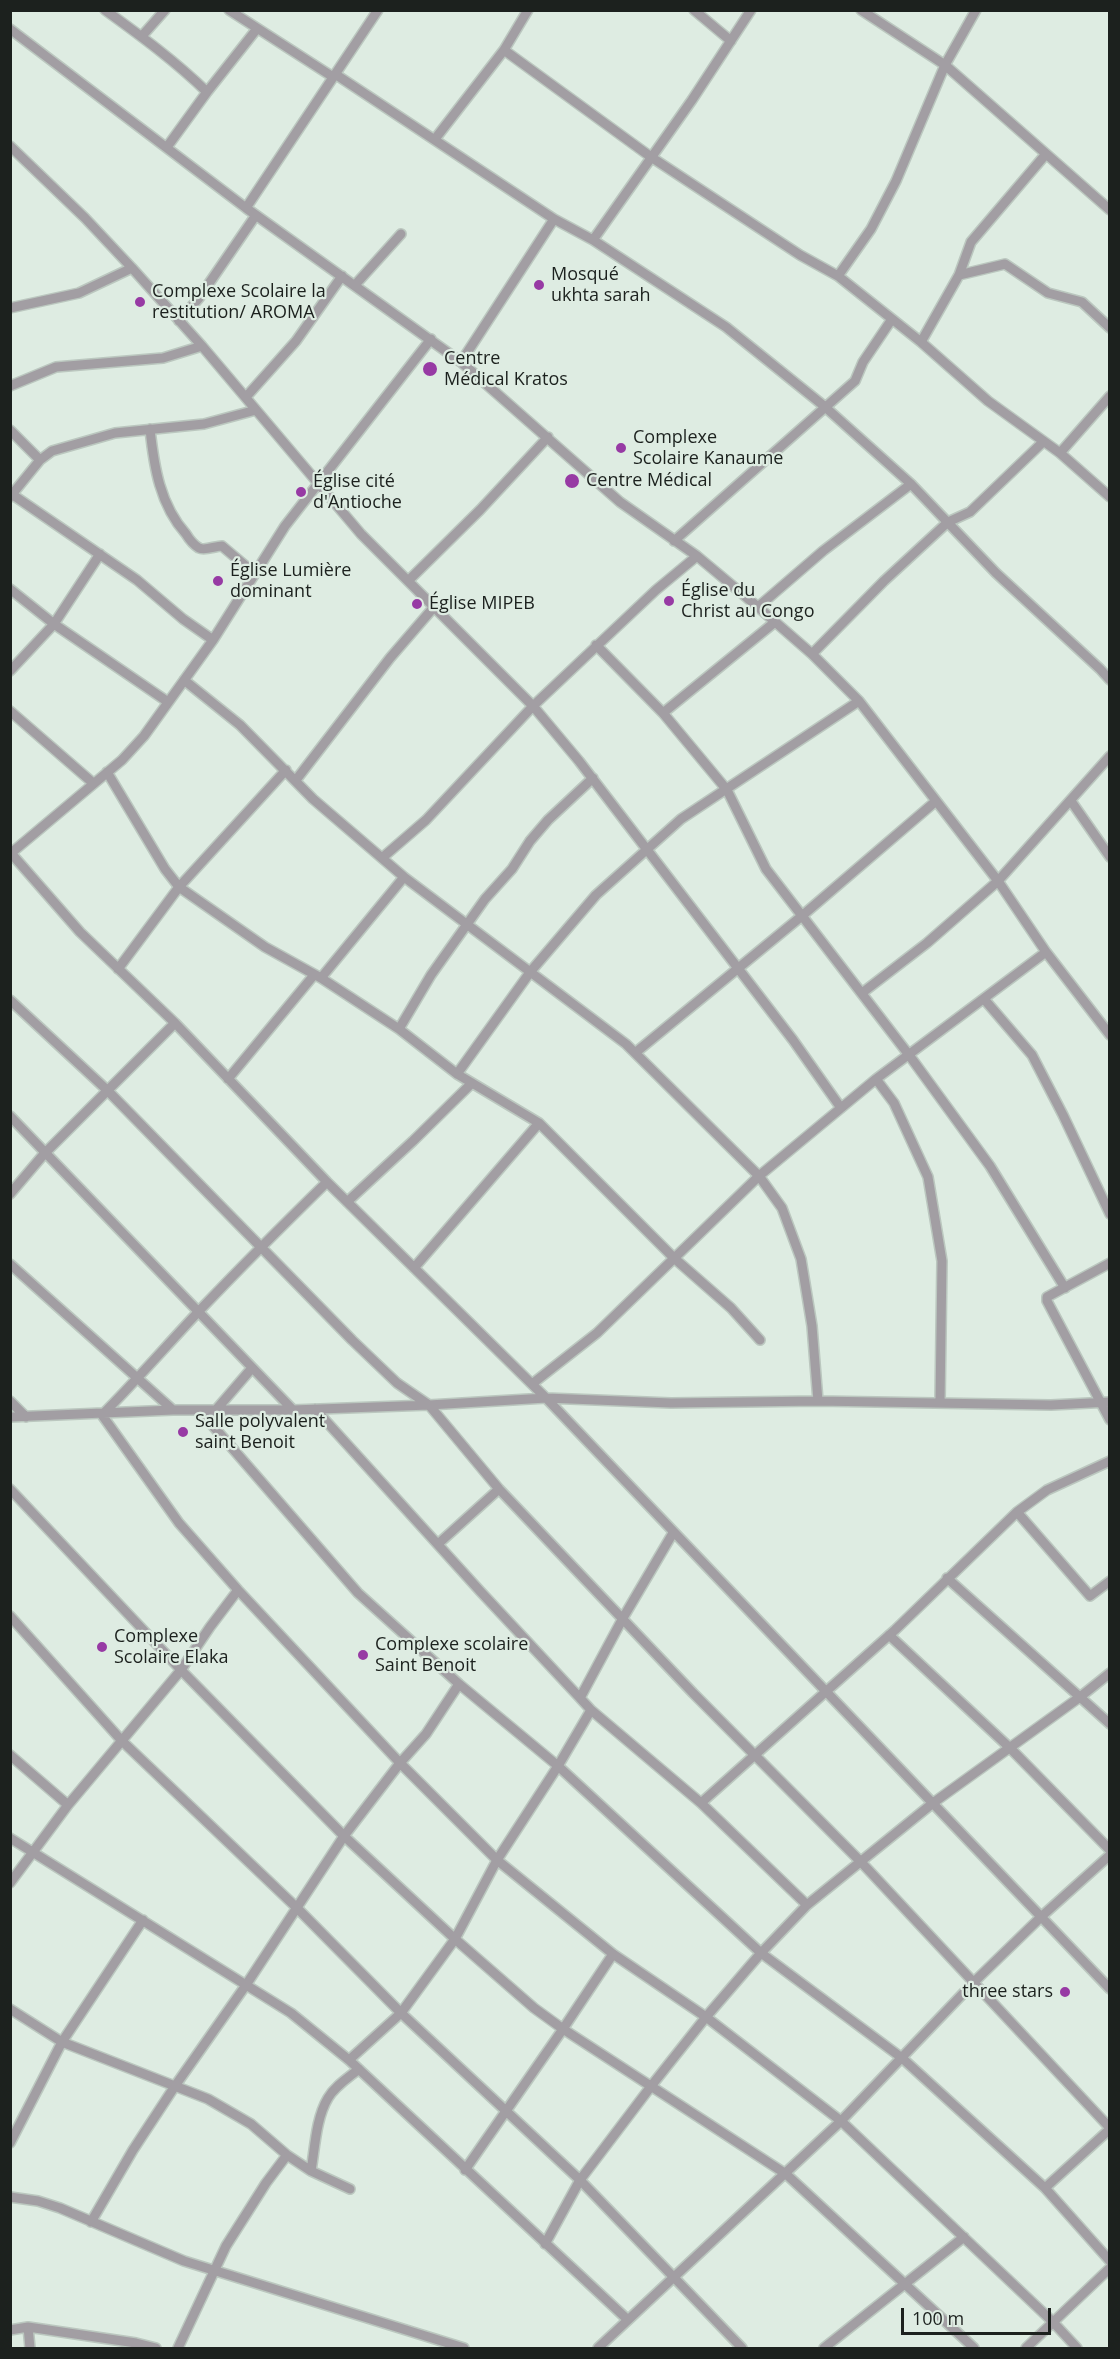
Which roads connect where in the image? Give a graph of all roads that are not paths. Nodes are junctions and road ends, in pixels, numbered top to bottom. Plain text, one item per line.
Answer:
1 (105, 10) edge
2 (165, 10) edge
3 (229, 10) edge
4 (378, 10) edge
5 (528, 10) edge
6 (694, 10) edge
7 (751, 10) edge
8 (861, 10) edge
9 (976, 10) edge
10 (10, 29) edge
11 (256, 30) junction
12 (142, 36) junction
13 (731, 41) junction
14 (504, 50) junction
15 (945, 65) junction
16 (334, 76) junction
17 (207, 92) junction
18 (435, 139) junction
19 (10, 146) edge
20 (167, 147) junction
21 (1046, 154) junction
22 (651, 157) junction
23 (246, 208) junction
24 (1110, 210) edge
25 (256, 214) junction
26 (554, 219) junction
27 (401, 234) dead end
28 (593, 240) junction
29 (132, 268) junction
30 (959, 275) junction
31 (342, 276) junction
32 (838, 276) junction
33 (355, 285) junction
34 (10, 308) edge
35 (892, 319) junction
36 (179, 321) junction
37 (1110, 328) edge
38 (430, 339) junction
39 (921, 342) junction
40 (202, 346) junction
41 (461, 362) junction
42 (10, 386) edge
43 (1110, 396) edge
44 (246, 398) junction
45 (825, 406) junction
46 (256, 410) junction
47 (10, 429) edge
48 (150, 429) junction
49 (548, 437) junction
50 (1043, 442) junction
51 (1060, 453) junction
52 (40, 460) junction
53 (317, 483) junction
54 (911, 484) junction
55 (12, 496) edge
56 (1110, 497) edge
57 (948, 522) junction
58 (674, 541) junction
59 (100, 554) junction
60 (697, 556) junction
61 (254, 573) junction
62 (409, 580) junction
63 (10, 589) edge
64 (434, 607) junction
65 (758, 607) junction
66 (775, 622) junction
67 (54, 624) junction
68 (213, 640) junction
69 (596, 645) junction
70 (812, 654) junction
71 (10, 671) edge
72 (184, 680) junction
73 (1110, 680) edge
74 (859, 701) junction
75 (168, 702) junction
76 (533, 706) junction
77 (10, 711) edge
78 (663, 713) junction
79 (1110, 756) edge
80 (286, 770) junction
81 (107, 772) junction
82 (593, 778) junction
83 (297, 780) junction
84 (93, 783) junction
85 (728, 790) junction
86 (936, 801) junction
87 (1071, 801) junction
88 (646, 849) junction
89 (11, 853) edge
90 (1110, 857) edge
91 (382, 858) junction
92 (404, 877) junction
93 (998, 881) junction
94 (179, 887) junction
95 (803, 915) junction
96 (468, 924) junction
97 (1046, 952) junction
98 (118, 969) junction
99 (738, 969) junction
100 (531, 971) junction
101 (318, 976) junction
102 (862, 993) junction
103 (984, 999) junction
104 (10, 1000) edge
105 (175, 1023) junction
106 (399, 1029) junction
107 (1110, 1035) edge
108 (635, 1053) junction
109 (909, 1054) junction
110 (457, 1074) junction
111 (228, 1079) junction
112 (876, 1079) junction
113 (472, 1083) junction
114 (107, 1090) junction
115 (841, 1108) junction
116 (10, 1116) edge
117 (539, 1123) junction
118 (44, 1154) junction
119 (759, 1176) junction
120 (327, 1182) junction
121 (10, 1194) edge
122 (347, 1202) junction
123 (1110, 1214) edge
124 (260, 1247) junction
125 (674, 1258) junction
126 (1110, 1263) edge
127 (10, 1264) edge
128 (414, 1268) junction
129 (1065, 1288) junction
130 (198, 1312) junction
131 (760, 1341) dead end
132 (252, 1368) junction
133 (138, 1379) junction
134 (532, 1384) junction
135 (546, 1398) junction
136 (10, 1401) edge
137 (818, 1401) junction
138 (940, 1402) junction
139 (1105, 1402) edge
140 (429, 1405) junction
141 (315, 1409) junction
142 (173, 1410) junction
143 (293, 1410) junction
144 (200, 1411) junction
145 (216, 1411) junction
146 (102, 1415) junction
147 (10, 1417) edge
148 (26, 1417) junction
149 (1110, 1420) edge
150 (1110, 1461) edge
151 (10, 1489) edge
152 (499, 1489) junction
153 (1017, 1512) junction
154 (673, 1533) junction
155 (438, 1544) junction
156 (947, 1578) junction
157 (1110, 1581) edge
158 (238, 1590) junction
159 (10, 1616) edge
160 (623, 1618) junction
161 (888, 1635) junction
162 (181, 1670) junction
163 (1110, 1673) edge
164 (459, 1684) junction
165 (826, 1691) junction
166 (1080, 1697) junction
167 (580, 1698) junction
168 (591, 1710) junction
169 (1110, 1724) edge
170 (122, 1741) junction
171 (1010, 1748) junction
172 (754, 1754) junction
173 (10, 1755) edge
174 (400, 1763) junction
175 (558, 1766) junction
176 (701, 1803) junction
177 (933, 1803) junction
178 (68, 1805) junction
179 (344, 1836) junction
180 (10, 1838) edge
181 (34, 1851) junction
182 (1110, 1852) edge
183 (496, 1860) junction
184 (861, 1862) junction
185 (10, 1884) edge
186 (807, 1905) junction
187 (297, 1908) junction
188 (1042, 1916) junction
189 (143, 1920) junction
190 (455, 1940) junction
191 (761, 1953) junction
192 (614, 1954) junction
193 (975, 1981) junction
194 (246, 1985) junction
195 (1110, 1989) edge
196 (10, 2009) edge
197 (401, 2013) junction
198 (706, 2017) junction
199 (563, 2030) junction
200 (62, 2043) junction
201 (902, 2058) junction
202 (349, 2060) junction
203 (358, 2069) junction
204 (652, 2085) junction
205 (175, 2086) junction
206 (505, 2110) junction
207 (841, 2121) junction
208 (1110, 2128) edge
209 (10, 2143) edge
210 (287, 2155) junction
211 (311, 2170) junction
212 (465, 2170) junction
213 (786, 2174) junction
214 (580, 2180) junction
215 (1045, 2188) junction
216 (350, 2189) dead end
217 (10, 2197) edge
218 (91, 2222) junction
219 (964, 2237) junction
220 (545, 2244) junction
221 (1110, 2261) edge
222 (1110, 2268) edge
223 (215, 2270) junction
224 (674, 2277) junction
225 (905, 2284) junction
226 (628, 2320) junction
227 (1053, 2322) junction
228 (28, 2327) junction
229 (10, 2330) edge
230 (30, 2349) edge
231 (156, 2349) edge
232 (178, 2349) edge
233 (464, 2349) edge
234 (598, 2349) edge
235 (742, 2349) edge
236 (824, 2349) edge
237 (975, 2349) edge
238 (1026, 2349) edge
239 (1077, 2349) edge

1 - 12 street
2 - 12 street
3 - 11 street
4 - 16 street
5 - 14 street
6 - 13 street
7 - 13 street
8 - 15 street
9 - 15 street
10 - 20 street
11 - 16 street
11 - 17 street
12 - 17 street
13 - 22 street
14 - 18 street
14 - 22 street
15 - 21 street
15 - 32 street
16 - 18 street
16 - 23 street
17 - 20 street
18 - 26 street
19 - 29 street
20 - 23 street
21 - 24 street
21 - 30 street
22 - 28 street
22 - 32 street
23 - 25 street
25 - 31 street
25 - 36 street
26 - 28 street
26 - 41 street
27 - 33 street
28 - 45 street
29 - 34 street
29 - 36 street
30 - 37 street
30 - 39 street
31 - 33 street
31 - 44 street
32 - 35 street
33 - 38 street
35 - 39 street
35 - 45 street
36 - 40 street
38 - 41 street
38 - 53 street
39 - 50 street
40 - 42 street
40 - 44 street
41 - 49 street
43 - 51 street
44 - 46 street
45 - 54 street
45 - 58 street
46 - 48 street
46 - 53 street
47 - 52 street
48 - 52 street
48 - 61 street
49 - 58 street
49 - 62 street
50 - 51 street
50 - 57 street
51 - 56 street
52 - 55 street
53 - 61 street
53 - 62 street
54 - 57 street
54 - 65 street
55 - 59 street
57 - 70 street
57 - 73 street
58 - 60 street
59 - 67 street
59 - 68 street
60 - 65 street
60 - 69 street
61 - 68 street
62 - 64 street
63 - 67 street
64 - 76 street
64 - 83 street
65 - 66 street
66 - 70 street
66 - 78 street
67 - 71 street
67 - 75 street
68 - 72 street
69 - 76 street
69 - 78 street
70 - 74 street
72 - 75 street
72 - 80 street
74 - 85 street
74 - 86 street
75 - 81 street
76 - 82 street
76 - 91 street
77 - 84 street
78 - 85 street
79 - 87 street
80 - 83 street
80 - 94 street
81 - 84 street
81 - 94 street
82 - 88 street
82 - 96 street
83 - 91 street
84 - 89 street
85 - 88 street
85 - 95 street
86 - 93 street
86 - 95 street
87 - 90 street
87 - 93 street
88 - 99 street
88 - 100 street
89 - 98 street
91 - 92 street
92 - 96 street
92 - 101 street
93 - 97 street
93 - 102 street
94 - 98 street
94 - 101 street
95 - 99 street
95 - 102 street
96 - 100 street
96 - 106 street
97 - 103 street
97 - 107 street
98 - 105 street
99 - 108 street
99 - 115 street
100 - 108 street
100 - 110 street
101 - 106 street
101 - 111 street
102 - 109 street
103 - 109 street
103 - 123 street
104 - 114 street
105 - 111 street
105 - 114 street
106 - 110 street
108 - 119 street
109 - 112 street
109 - 129 street
110 - 113 street
111 - 120 street
112 - 115 street
112 - 138 street
113 - 117 street
113 - 122 street
114 - 118 street
114 - 124 street
115 - 119 street
116 - 118 street
117 - 125 street
117 - 128 street
118 - 121 street
118 - 130 street
119 - 125 street
119 - 137 street
120 - 122 street
120 - 124 street
122 - 128 street
124 - 130 street
124 - 140 street
125 - 131 street
125 - 134 street
126 - 129 street
127 - 133 street
128 - 134 street
129 - 139 street
130 - 132 street
130 - 133 street
132 - 143 street
132 - 145 street
133 - 142 street
133 - 146 street
134 - 135 street
135 - 137 street
135 - 140 street
135 - 154 street
136 - 148 street
137 - 138 street
138 - 139 street
139 - 149 street
140 - 141 street
140 - 152 street
141 - 143 street
141 - 155 street
142 - 144 street
142 - 146 street
143 - 145 street
144 - 145 street
144 - 164 street
146 - 148 street
146 - 158 street
147 - 148 street
150 - 153 street
151 - 162 street
152 - 155 street
152 - 160 street
153 - 156 street
153 - 157 street
154 - 160 street
154 - 165 street
155 - 167 street
156 - 161 street
156 - 166 street
158 - 162 street
158 - 174 street
159 - 170 street
160 - 167 street
160 - 172 street
161 - 165 street
161 - 171 street
162 - 170 street
162 - 179 street
163 - 166 street
164 - 174 street
164 - 175 street
165 - 172 street
165 - 177 street
166 - 169 street
166 - 171 street
167 - 168 street
168 - 175 street
168 - 176 street
170 - 178 street
170 - 187 street
171 - 177 street
171 - 182 street
172 - 176 street
172 - 184 street
173 - 178 street
174 - 179 street
174 - 183 street
175 - 183 street
175 - 191 street
176 - 186 street
177 - 184 street
177 - 188 street
178 - 181 street
179 - 187 street
179 - 190 street
180 - 181 street
181 - 185 street
181 - 189 street
182 - 188 street
183 - 190 street
183 - 192 street
184 - 186 street
184 - 193 street
186 - 191 street
187 - 194 street
187 - 197 street
188 - 193 street
188 - 195 street
189 - 194 street
189 - 200 street
190 - 197 street
190 - 199 street
191 - 198 street
191 - 201 street
192 - 198 street
192 - 199 street
193 - 201 street
193 - 208 street
194 - 202 street
194 - 205 street
196 - 200 street
197 - 202 street
197 - 206 street
198 - 204 street
198 - 207 street
199 - 204 street
199 - 206 street
200 - 205 street
200 - 209 street
201 - 207 street
201 - 215 street
202 - 203 street
203 - 211 street
203 - 212 street
204 - 213 street
204 - 214 street
205 - 210 street
205 - 218 street
206 - 212 street
206 - 214 street
207 - 213 street
207 - 219 street
208 - 215 street
210 - 211 street
210 - 223 street
211 - 216 street
212 - 220 street
213 - 224 street
213 - 225 street
214 - 220 street
214 - 224 street
215 - 221 street
217 - 218 street
218 - 223 street
219 - 225 street
219 - 227 street
220 - 226 street
222 - 227 street
223 - 232 street
223 - 233 street
224 - 226 street
224 - 235 street
225 - 236 street
225 - 237 street
226 - 234 street
227 - 238 street
227 - 239 street
228 - 229 street
228 - 230 street
228 - 231 street

